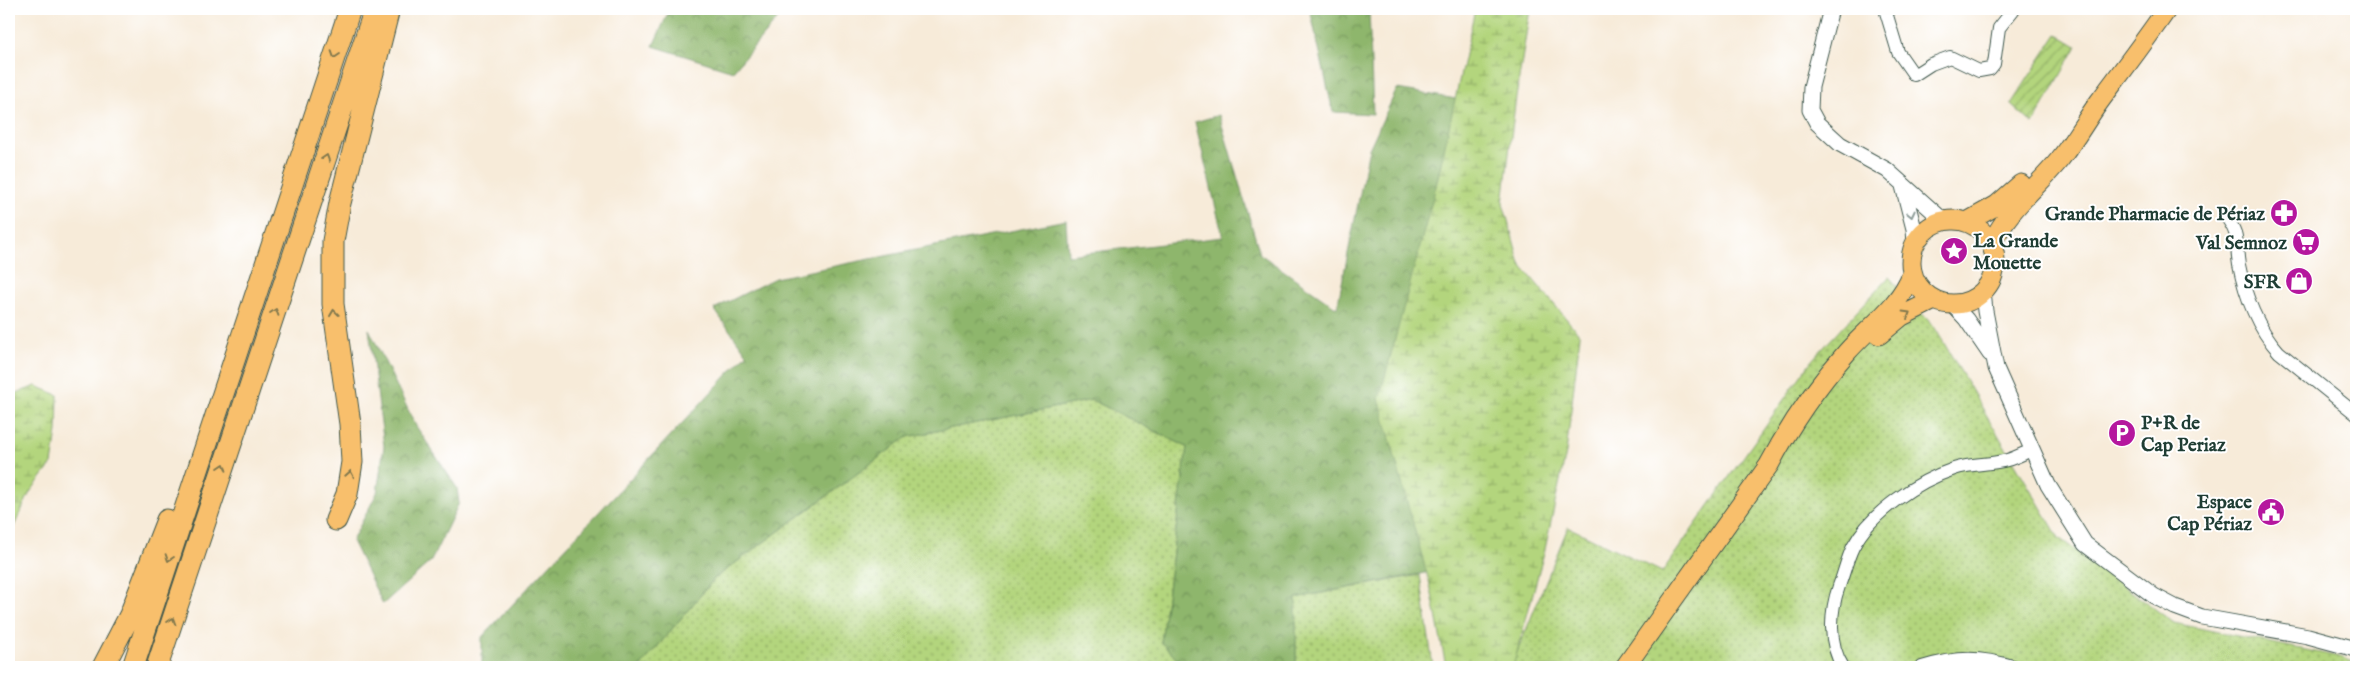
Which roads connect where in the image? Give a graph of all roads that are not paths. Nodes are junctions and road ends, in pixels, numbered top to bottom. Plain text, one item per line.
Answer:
1 (350, 9) edge
2 (375, 9) edge
3 (389, 9) edge
4 (1831, 9) edge
5 (1885, 9) edge
6 (2014, 9) edge
7 (2167, 9) edge
8 (2098, 104) junction
9 (1903, 186) junction
10 (2225, 215) dead end
11 (1944, 221) junction
12 (1967, 222) junction
13 (279, 223) junction
14 (1915, 244) junction
15 (1991, 245) junction
16 (1912, 274) junction
17 (1983, 291) junction
18 (1943, 302) junction
19 (1992, 357) junction
20 (2356, 414) edge
21 (2032, 450) junction
22 (1769, 465) junction
23 (336, 520) dead end
24 (2356, 649) edge
25 (103, 667) edge
26 (133, 667) edge
27 (157, 667) edge
28 (1625, 667) edge
29 (1843, 667) edge
30 (1922, 667) edge
31 (2016, 667) edge

1 -> 13 highway
27 -> 2 highway
23 -> 3 highway
4 - 9 street
5 - 6 street
7 - 8 main road
8 - 12 main road
8 - 15 main road
9 - 11 street
9 -> 14 street
10 - 20 street
11 - 12 main road
11 - 14 main road
12 - 15 main road
13 - 25 highway
13 -> 26 highway
14 - 16 main road
15 - 17 main road
16 - 18 main road
16 - 22 main road
17 - 18 main road
17 - 19 street
18 - 19 street
22 -> 18 main road
19 - 21 street
21 - 24 street
21 - 29 street
22 - 28 main road
30 - 31 street

